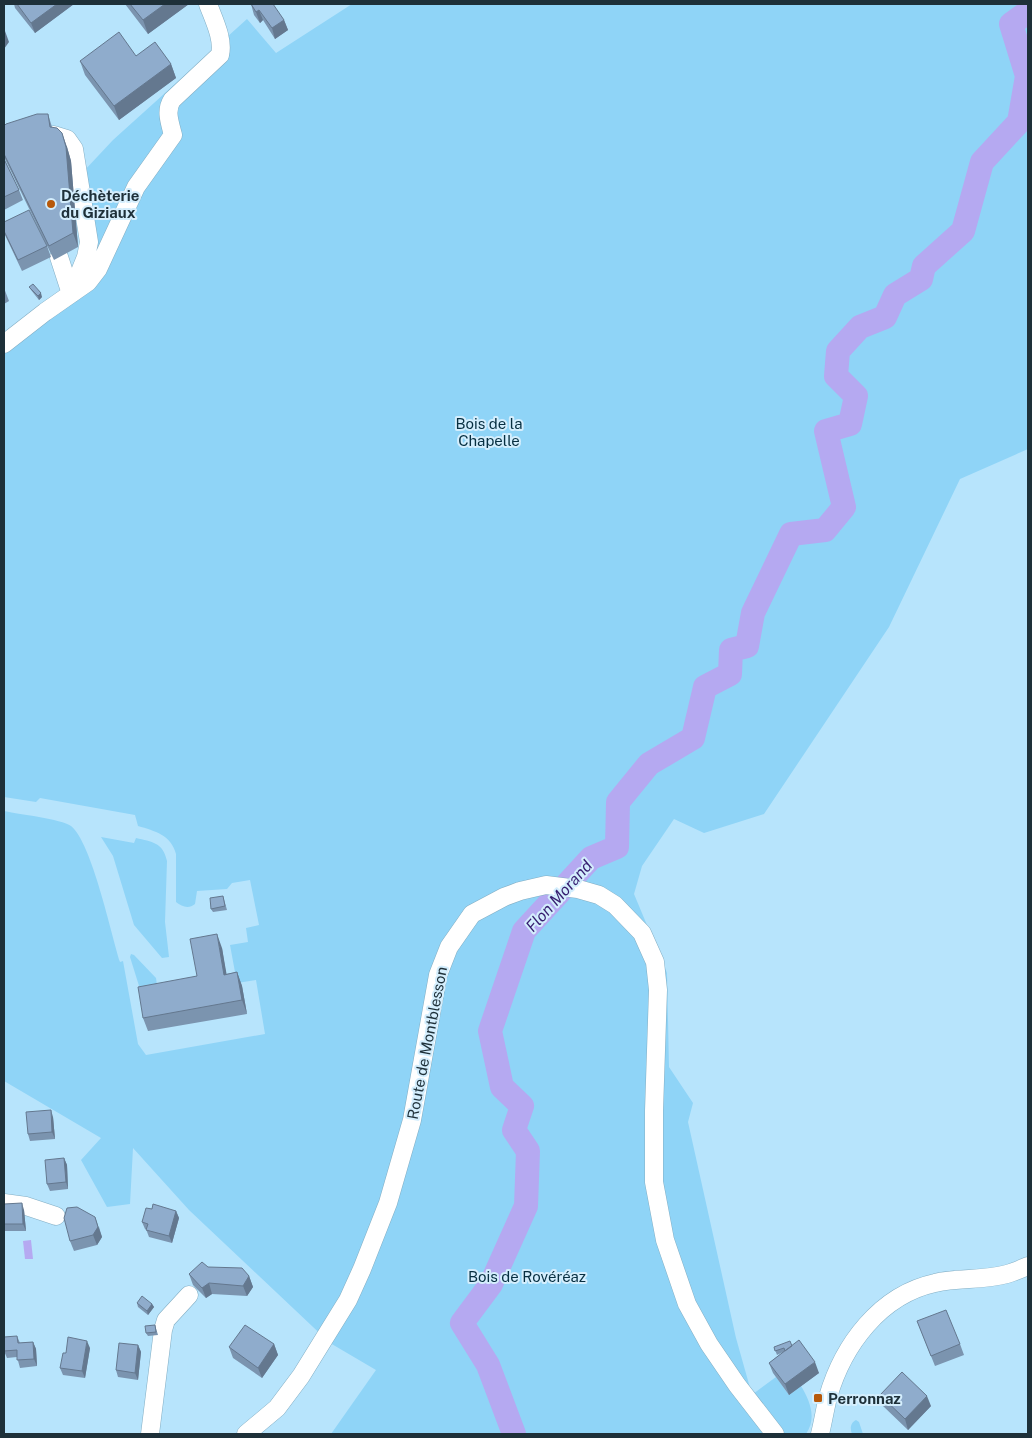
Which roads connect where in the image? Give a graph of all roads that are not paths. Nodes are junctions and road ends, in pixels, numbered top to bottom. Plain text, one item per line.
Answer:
1 (208, 4) edge
2 (54, 136) edge
3 (59, 257) dead end
4 (71, 294) junction
5 (4, 344) edge
6 (4, 1203) edge
7 (56, 1216) dead end
8 (1028, 1266) edge
9 (189, 1295) dead end
10 (150, 1434) edge
11 (246, 1434) edge
12 (775, 1434) edge
13 (820, 1434) edge

1 - 4 street
2 - 4 street
3 - 4 street
4 - 5 street
6 - 7 street
8 - 13 street
9 - 10 street
11 - 12 street, Route de Montblesson

